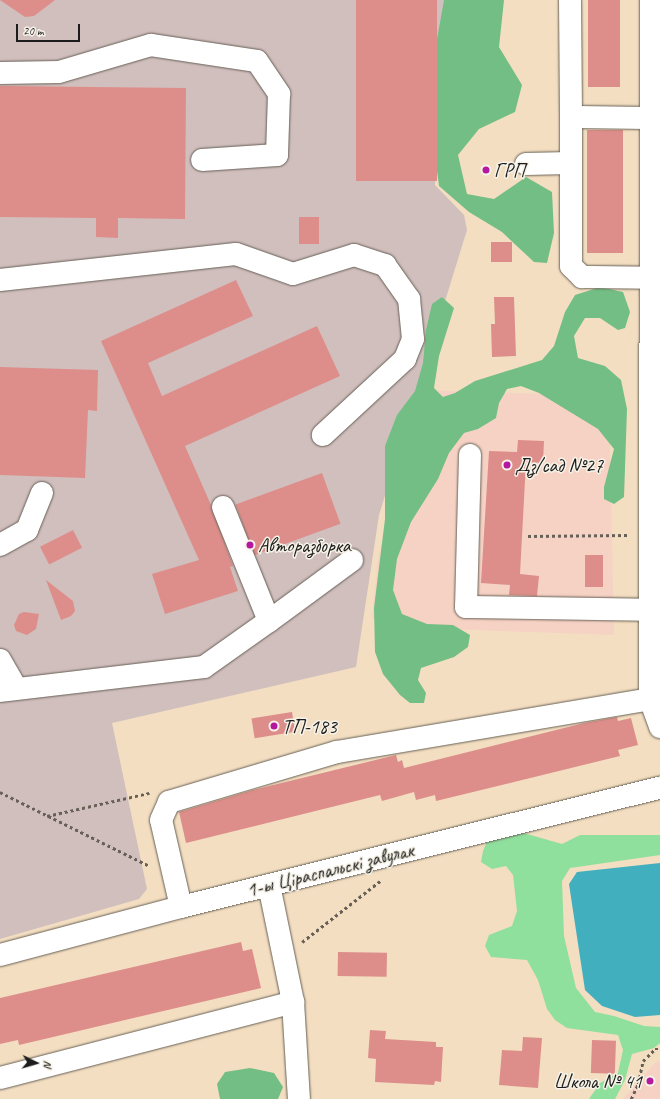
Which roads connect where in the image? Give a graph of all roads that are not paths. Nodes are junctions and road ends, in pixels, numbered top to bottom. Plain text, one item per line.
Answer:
1 (570, 0) edge
2 (652, 0) edge
3 (0, 73) edge
4 (571, 117) junction
5 (653, 118) junction
6 (202, 160) dead end
7 (570, 163) junction
8 (526, 164) dead end
9 (655, 278) edge
10 (0, 280) edge
11 (323, 435) dead end
12 (470, 455) dead end
13 (42, 493) dead end
14 (223, 507) dead end
15 (0, 545) edge
16 (352, 560) dead end
17 (650, 610) junction
18 (269, 621) junction
19 (0, 660) edge
20 (8, 690) edge
21 (650, 699) junction
22 (660, 727) edge
23 (660, 788) edge
24 (269, 885) junction
25 (181, 906) junction
26 (0, 955) edge
27 (293, 1002) junction
28 (0, 1078) edge
29 (301, 1098) edge

1 - 4 street
2 - 5 street
3 - 6 street
4 - 5 street
4 - 7 street
5 - 9 street
7 - 8 street
7 - 9 street
9 - 17 street
10 - 11 street
12 - 17 street
13 - 15 street
14 - 18 street
16 - 18 street
17 - 21 street
18 - 20 street
19 - 20 street
21 - 22 street
21 - 25 street
23 - 24 street, 1-ы Ціраспальскі завулак
24 - 25 street, 1-ы Ціраспальскі завулак
24 - 27 street
25 - 26 street, 1-ы Ціраспальскі завулак
27 - 28 street
27 - 29 street

